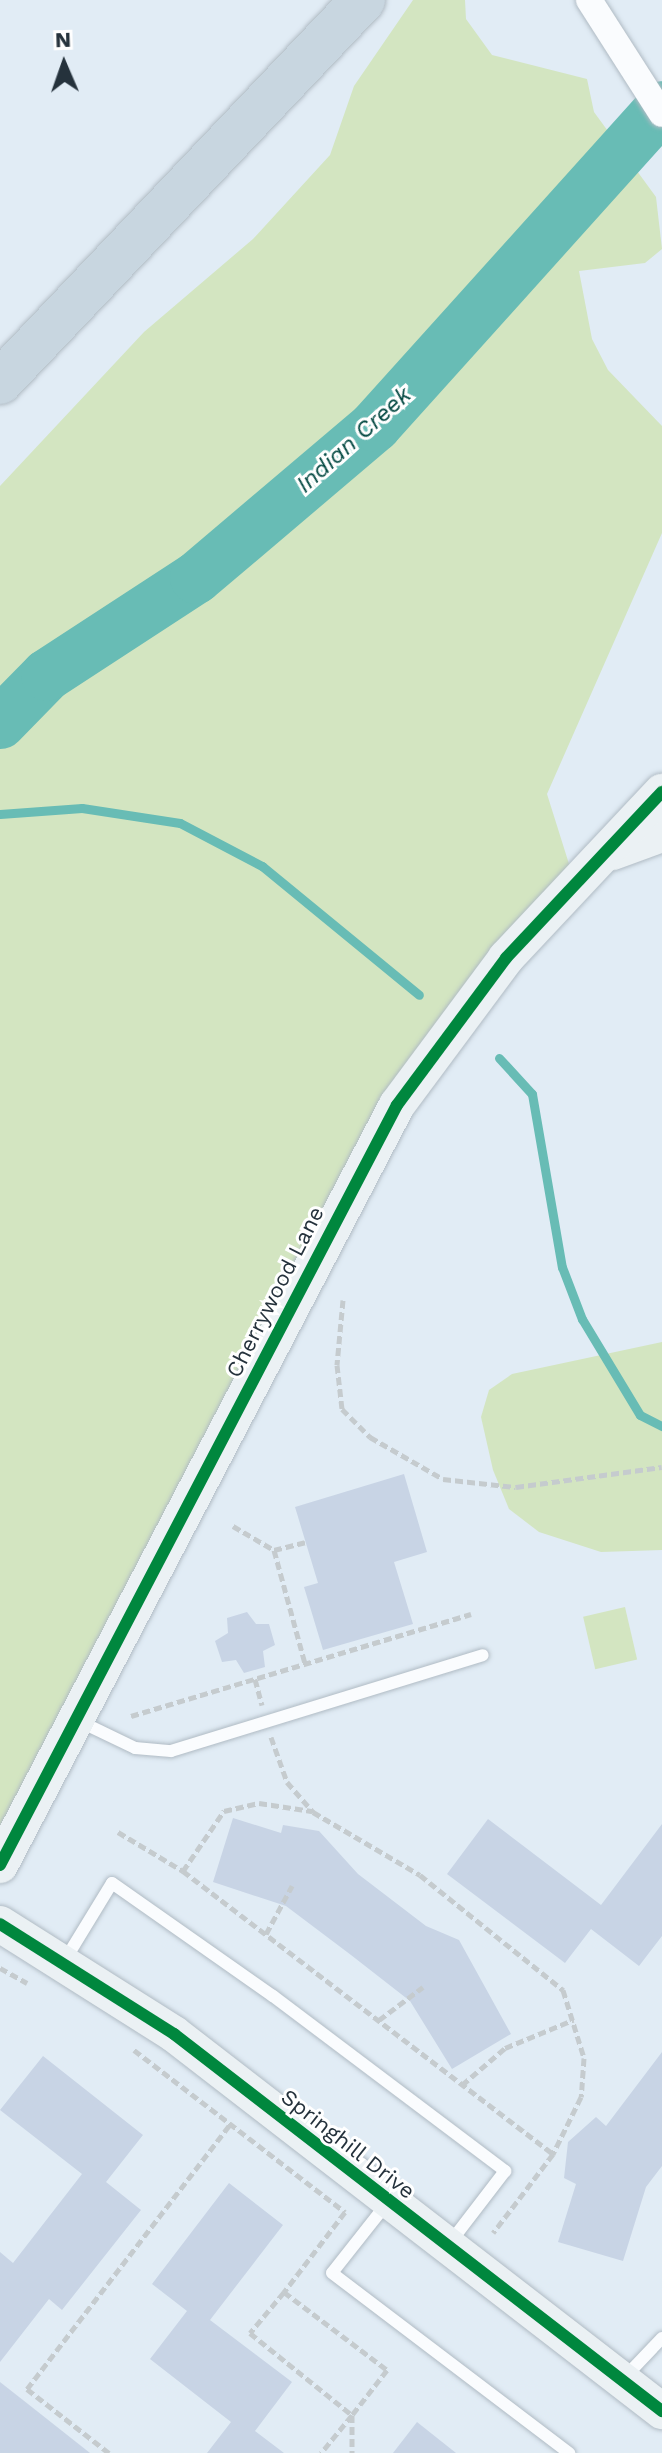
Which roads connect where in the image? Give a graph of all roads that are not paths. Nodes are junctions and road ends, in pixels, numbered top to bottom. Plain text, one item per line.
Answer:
1 (363, 0) edge
2 (589, 0) edge
3 (662, 114) edge
4 (0, 382) edge
5 (662, 792) edge
6 (662, 834) edge
7 (613, 852) junction
8 (483, 1655) dead end
9 (76, 1720) junction
10 (0, 1865) edge
11 (0, 1924) edge
12 (65, 1960) junction
13 (389, 2201) junction
14 (448, 2246) junction
15 (662, 2338) edge
16 (622, 2380) junction
17 (662, 2411) edge
18 (569, 2453) edge

1 - 4 highway
2 - 3 street
5 - 7 street, Cherrywood Lane
6 - 7 street, Cherrywood Lane
7 - 9 street, Cherrywood Lane
8 - 9 lane
9 - 10 street, Cherrywood Lane
11 - 12 street, Springhill Drive
12 - 13 street, Springhill Drive
12 - 14 lane
13 - 14 street, Springhill Drive
13 - 18 lane
14 - 16 street, Springhill Drive
15 - 16 lane
16 - 17 street, Springhill Drive

